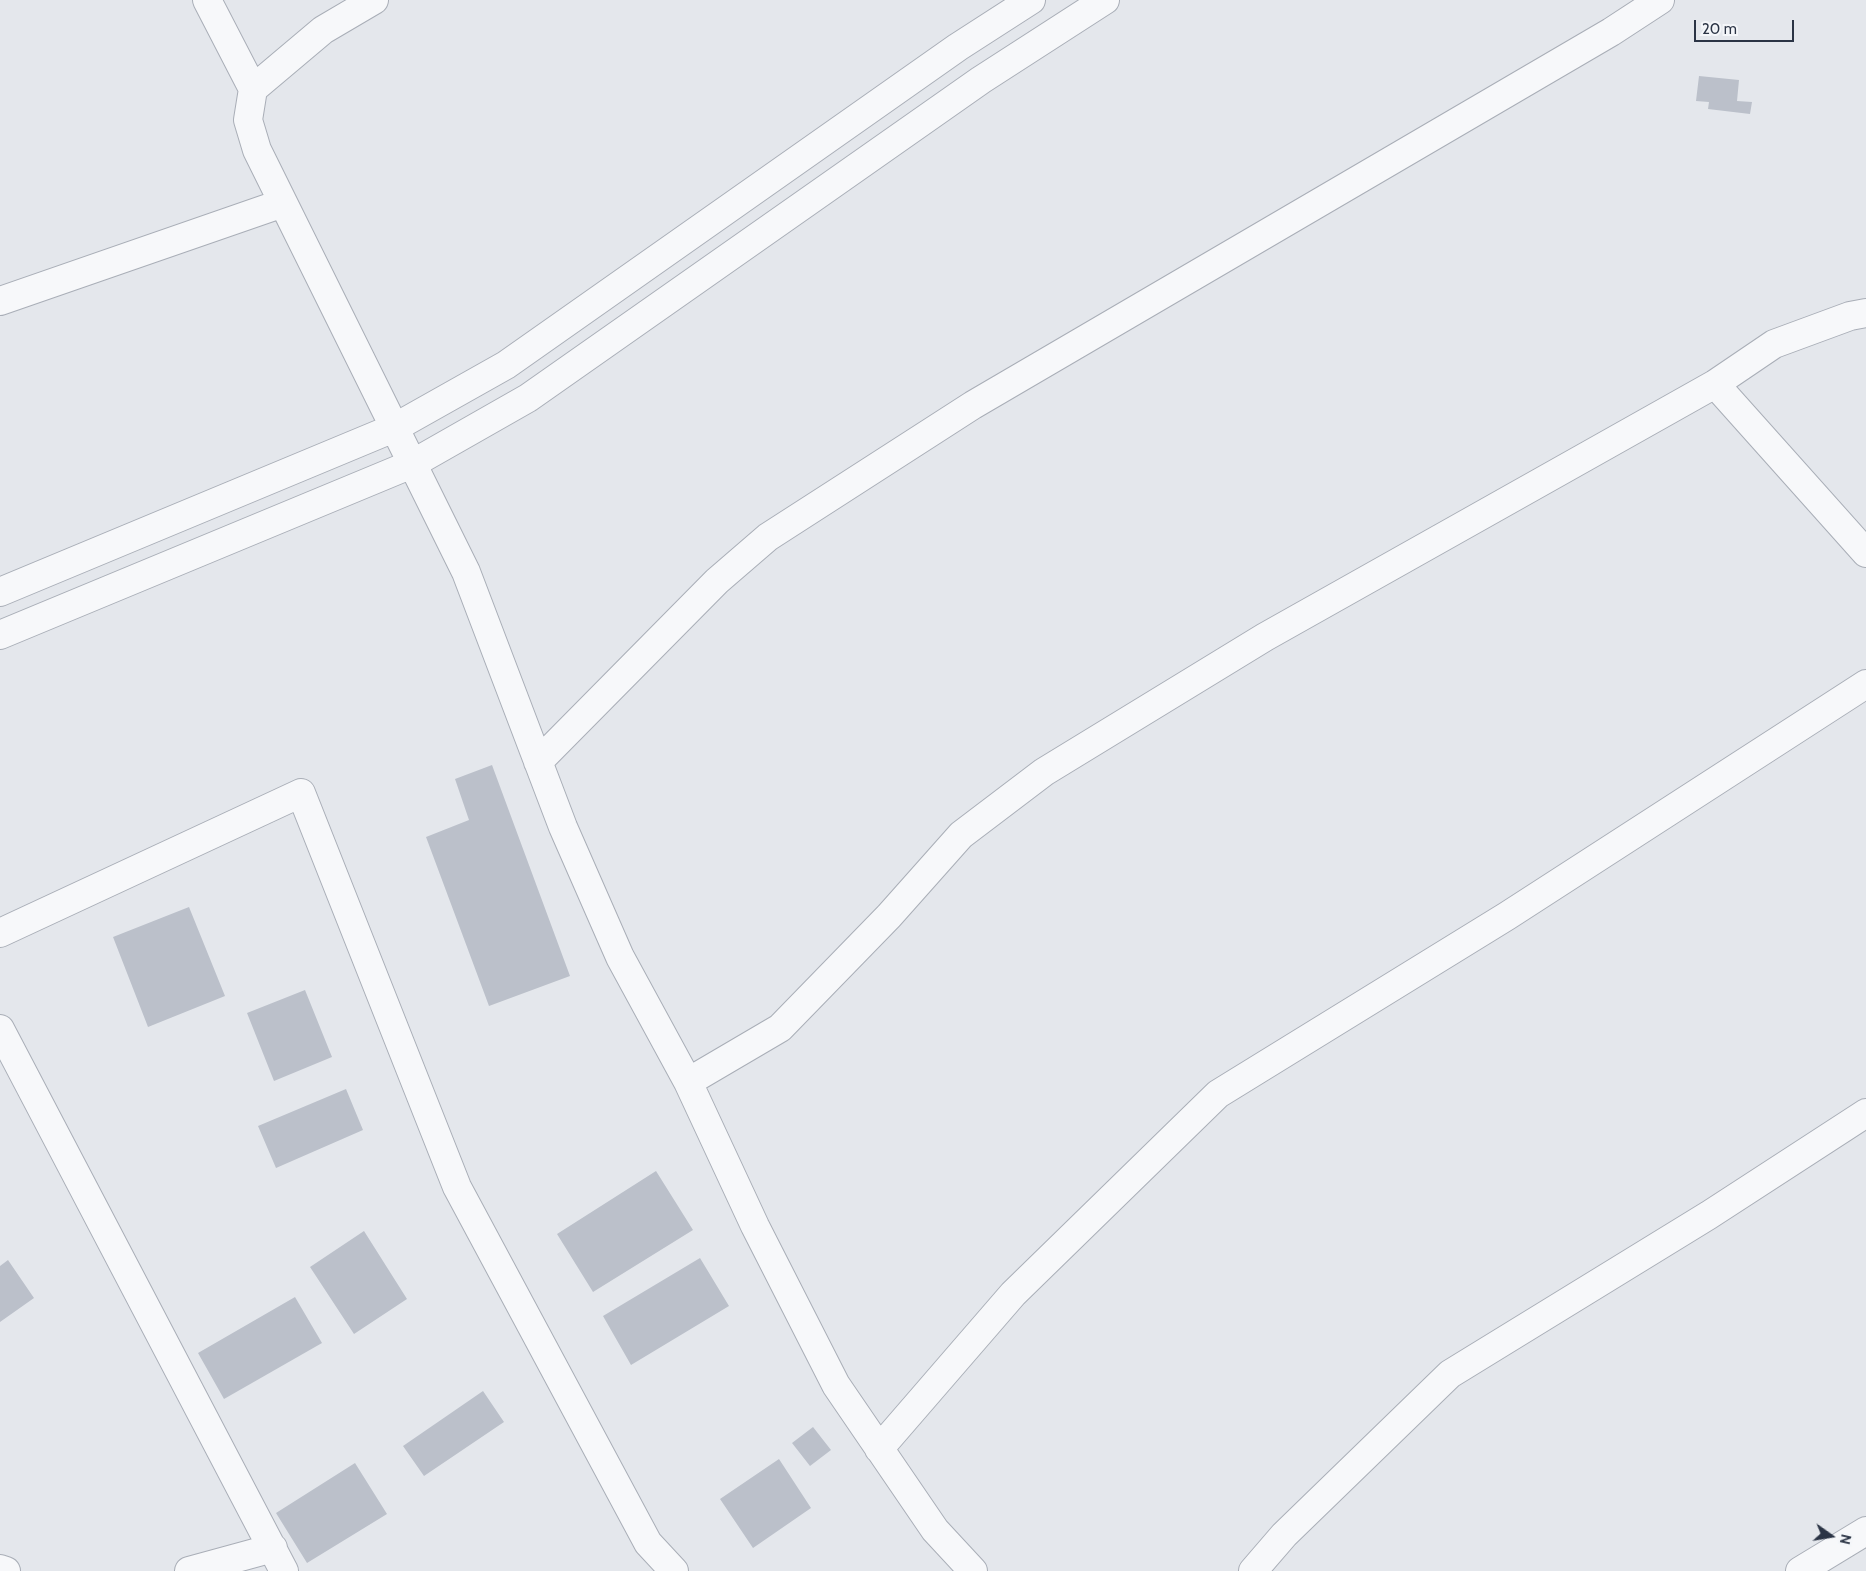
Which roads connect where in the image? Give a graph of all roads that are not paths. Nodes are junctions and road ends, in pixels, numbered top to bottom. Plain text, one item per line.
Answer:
1 (207, 0) edge
2 (374, 0) edge
3 (1031, 0) edge
4 (1105, 0) edge
5 (1660, 0) edge
6 (253, 89) junction
7 (283, 202) junction
8 (0, 301) edge
9 (1866, 313) edge
10 (1715, 384) junction
11 (394, 428) junction
12 (412, 464) junction
13 (1866, 553) edge
14 (0, 592) edge
15 (0, 635) edge
16 (1866, 684) edge
17 (538, 762) junction
18 (0, 933) edge
19 (0, 1029) edge
20 (688, 1082) junction
21 (1866, 1113) edge
22 (880, 1449) junction
23 (1866, 1531) edge
24 (278, 1560) edge
25 (0, 1569) edge
26 (6, 1571) edge
27 (189, 1571) edge
28 (674, 1571) edge
29 (973, 1571) edge
30 (1253, 1571) edge
31 (1800, 1571) edge

1 - 6 street
2 - 6 street
3 - 11 street
4 - 12 street
5 - 17 street
6 - 7 street
7 - 8 street
7 - 11 street
9 - 10 street
10 - 13 street
10 - 20 street
11 - 12 street
11 - 14 street
12 - 15 street
12 - 17 street
16 - 22 street
17 - 20 street
18 - 28 street
19 - 24 street
20 - 22 street
21 - 30 street
22 - 29 street
23 - 31 street
24 - 27 street
25 - 26 street

